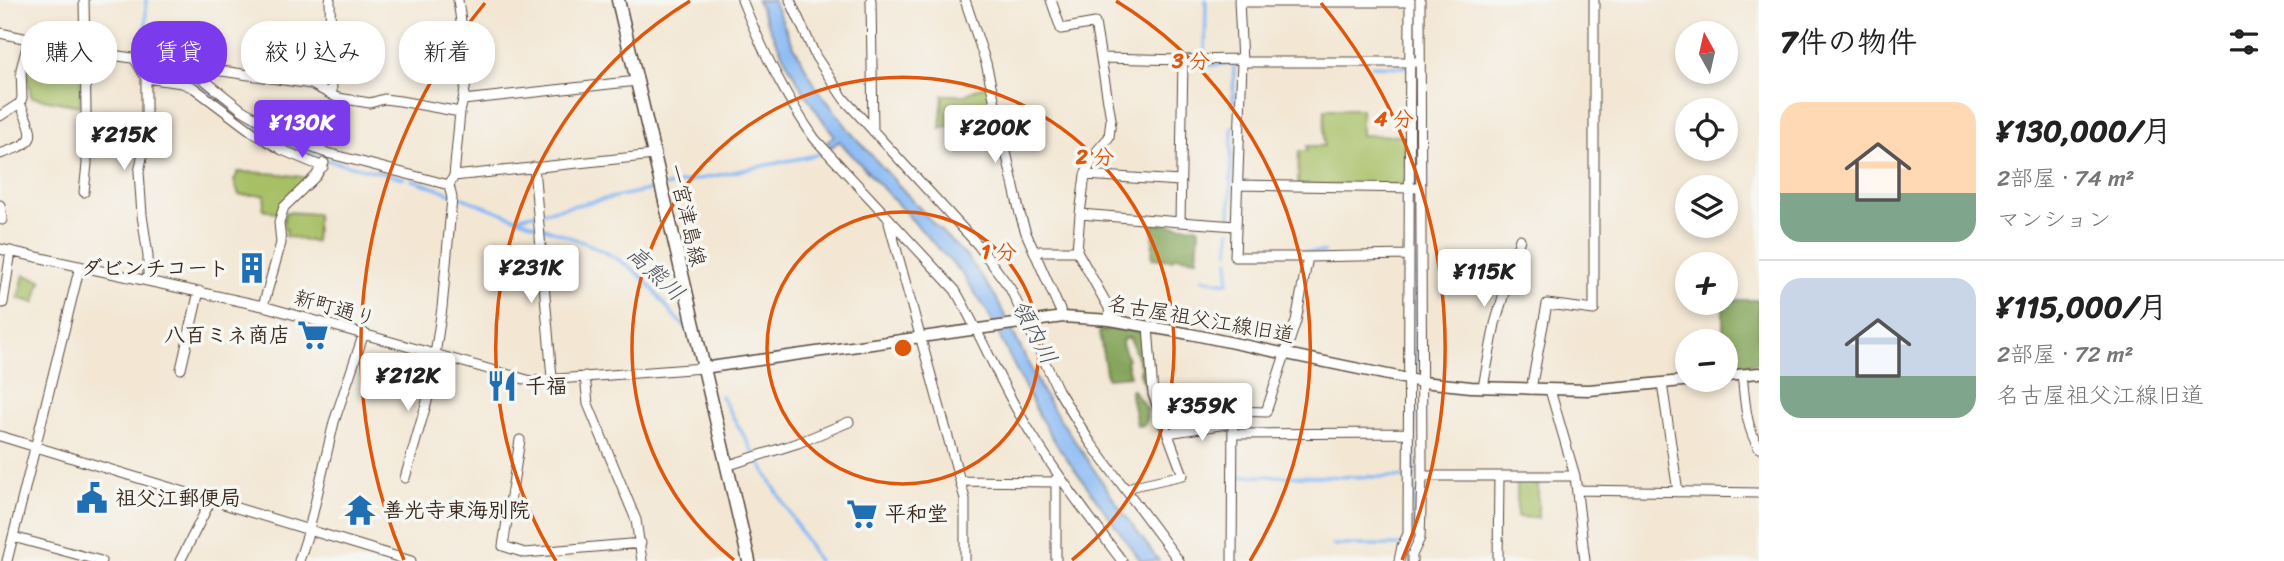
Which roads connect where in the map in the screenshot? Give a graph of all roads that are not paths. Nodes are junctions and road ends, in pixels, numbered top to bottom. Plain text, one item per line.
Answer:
1 (84, 0) edge
2 (330, 0) edge
3 (458, 0) edge
4 (618, 0) edge
5 (742, 0) edge
6 (790, 0) edge
7 (871, 0) edge
8 (965, 0) edge
9 (1051, 0) edge
10 (1420, 0) edge
11 (1594, 0) edge
12 (1239, 1) edge
13 (1410, 1) edge
14 (84, 21) edge
15 (0, 33) edge
16 (21, 37) edge
17 (1103, 58) junction
18 (1182, 60) junction
19 (1242, 60) junction
20 (1409, 62) junction
21 (1420, 62) junction
22 (227, 72) edge
23 (637, 81) junction
24 (22, 84) edge
25 (85, 84) edge
26 (146, 84) edge
27 (184, 84) edge
28 (210, 84) edge
29 (332, 95) junction
30 (463, 100) junction
31 (20, 103) junction
32 (460, 112) junction
33 (0, 116) edge
34 (873, 132) junction
35 (0, 154) edge
36 (326, 154) junction
37 (654, 155) junction
38 (323, 167) junction
39 (534, 167) junction
40 (1085, 175) junction
41 (1180, 181) junction
42 (451, 186) junction
43 (1238, 186) junction
44 (1408, 188) junction
45 (1420, 188) junction
46 (84, 192) dead end
47 (0, 205) edge
48 (1080, 214) junction
49 (2, 220) dead end
50 (888, 220) junction
51 (1180, 222) junction
52 (1236, 226) junction
53 (1520, 239) dead end
54 (0, 249) edge
55 (11, 251) junction
56 (1035, 251) junction
57 (1077, 251) junction
58 (1408, 255) junction
59 (1308, 257) junction
60 (80, 266) junction
61 (148, 280) junction
62 (199, 291) junction
63 (0, 302) edge
64 (264, 306) junction
65 (1063, 317) junction
66 (1110, 320) junction
67 (1023, 321) junction
68 (1148, 326) junction
69 (977, 328) junction
70 (364, 333) junction
71 (920, 336) junction
72 (1286, 353) junction
73 (437, 356) junction
74 (703, 368) junction
75 (181, 369) dead end
76 (1759, 373) edge
77 (1738, 374) edge
78 (1742, 374) junction
79 (585, 376) junction
80 (552, 378) junction
81 (1407, 379) junction
82 (1422, 382) junction
83 (1675, 382) edge
84 (1662, 383) junction
85 (1483, 387) junction
86 (1531, 389) junction
87 (1550, 390) junction
88 (849, 422) dead end
89 (1233, 423) junction
90 (1168, 433) junction
91 (1407, 433) junction
92 (1233, 434) junction
93 (0, 436) edge
94 (520, 440) dead end
95 (36, 447) junction
96 (1759, 448) edge
97 (726, 467) junction
98 (1575, 475) junction
99 (1422, 476) junction
100 (1499, 476) junction
101 (1056, 477) junction
102 (405, 478) dead end
103 (960, 481) junction
104 (1127, 490) junction
105 (1577, 490) junction
106 (1678, 492) junction
107 (1759, 493) edge
108 (211, 500) junction
109 (309, 530) junction
110 (13, 537) junction
111 (641, 543) junction
112 (400, 559) edge
113 (7, 561) edge
114 (102, 561) edge
115 (180, 561) edge
116 (299, 561) edge
117 (411, 561) edge
118 (642, 561) edge
119 (749, 561) edge
120 (965, 561) edge
121 (1056, 561) edge
122 (1122, 561) edge
123 (1179, 561) edge
124 (1232, 561) edge
125 (1398, 561) edge
126 (1412, 561) edge
127 (1498, 561) edge
128 (1585, 561) edge

1 - 14 street
2 - 29 street
3 - 30 street
4 - 23 main road, 一宮津島線
5 - 50 street
6 - 34 street
7 - 34 street
8 - 56 street
9 - 17 street
10 - 21 street
11 - 86 street
12 - 13 street
12 - 19 street
13 - 20 street
15 - 16 street
17 - 18 street
17 - 40 street
18 - 19 street
18 - 41 street
19 - 20 street
19 - 43 street
20 - 21 street
20 - 44 street
21 - 45 street
22 - 29 street
23 - 30 street
23 - 37 main road, 一宮津島線
24 - 31 street
25 - 46 street
26 - 61 street
27 - 38 street
28 - 36 street
29 - 32 street
30 - 32 street
31 - 33 street
31 - 35 street
32 - 42 street
34 - 67 street
36 - 38 street
36 - 42 street
37 - 39 street
37 - 74 main road, 一宮津島線
38 - 64 street
39 - 42 street
39 - 80 street
40 - 41 street
40 - 48 street
41 - 51 street
42 - 73 street
43 - 44 street
43 - 52 street
44 - 45 street
44 - 58 street
45 - 82 street
47 - 49 street
48 - 51 street
48 - 57 street
50 - 69 street
50 - 71 street
51 - 52 street
52 - 59 street
53 - 85 street
54 - 55 street, 新町通り
55 - 60 street, 新町通り
55 - 63 street
56 - 57 street
56 - 65 street
57 - 66 street
58 - 59 street
58 - 81 street
59 - 72 street
60 - 61 street, 新町通り
60 - 95 street
61 - 62 street, 新町通り
62 - 64 street, 新町通り
62 - 75 street
64 - 70 street, 新町通り
65 - 66 street, 名古屋祖父江線旧道
65 - 67 street, 名古屋祖父江線旧道
66 - 68 street, 名古屋祖父江線旧道
67 - 69 street, 名古屋祖父江線旧道
67 - 104 street
68 - 72 street, 名古屋祖父江線旧道
68 - 90 street
69 - 71 street, 名古屋祖父江線旧道
69 - 101 street
70 - 73 street, 新町通り
70 - 109 street
71 - 74 street, 名古屋祖父江線旧道
71 - 103 street
72 - 81 street, 名古屋祖父江線旧道
72 - 89 street
73 - 80 street, 新町通り
73 - 102 street
74 - 79 street, 新町通り
74 - 97 main road, 一宮津島線
76 - 78 street
77 - 78 street
78 - 96 street
79 - 80 street, 新町通り
79 - 111 street
81 - 82 street, 名古屋祖父江線旧道
81 - 91 street
82 - 85 street, 名古屋祖父江線旧道
82 - 99 street
83 - 84 street, 名古屋祖父江線旧道
84 - 87 street, 名古屋祖父江線旧道
84 - 106 street
85 - 86 street, 名古屋祖父江線旧道
86 - 87 street, 名古屋祖父江線旧道
87 - 98 street
88 - 97 street
89 - 90 street
89 - 92 street
90 - 104 street
91 - 92 street
91 - 125 street
92 - 124 street
93 - 95 street
94 - 111 street
95 - 108 street
95 - 110 street
97 - 119 main road, 一宮津島線
98 - 100 street
98 - 105 street
99 - 100 street
99 - 126 street
100 - 127 street
101 - 103 street
101 - 121 street
101 - 122 street
103 - 120 street
104 - 123 street
105 - 106 street
105 - 128 street
106 - 107 street
108 - 109 street
108 - 115 street
109 - 112 street
109 - 116 street
110 - 113 street
110 - 114 street
111 - 118 street
112 - 117 street

